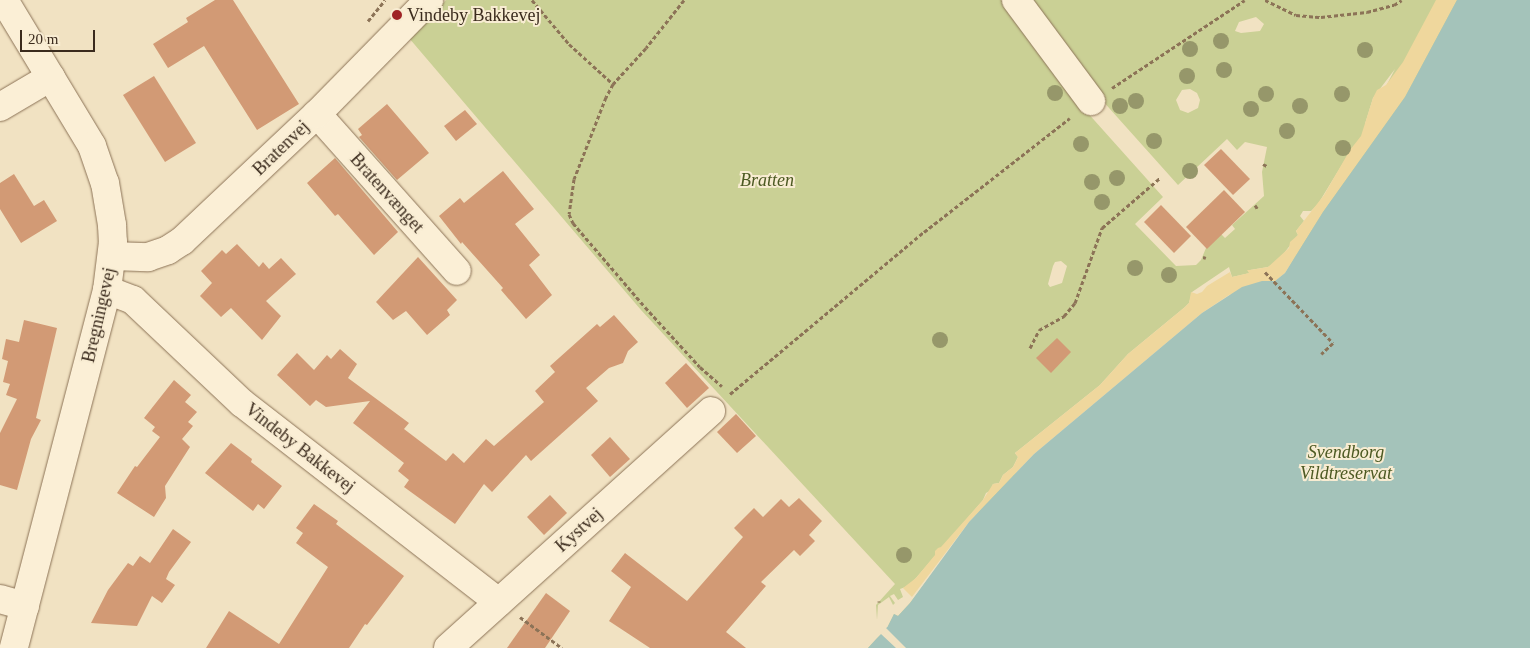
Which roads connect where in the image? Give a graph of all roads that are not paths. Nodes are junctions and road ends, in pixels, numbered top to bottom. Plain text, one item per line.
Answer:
1 (4, 0) edge
2 (429, 0) edge
3 (1016, 0) edge
4 (51, 76) junction
5 (1092, 101) road end
6 (0, 107) edge
7 (317, 114) junction
8 (112, 256) junction
9 (457, 271) dead end
10 (107, 290) junction
11 (719, 404) road end
12 (499, 602) junction
13 (12, 603) edge
14 (14, 648) edge
15 (448, 648) edge

1 - 4 street, Bregningevej
2 - 7 street, Bratenvej
3 - 5 street
4 - 6 street
4 - 8 street, Bregningevej
7 - 8 street, Bratenvej
7 - 9 street, Bratenvænget
8 - 10 street, Bregningevej
10 - 12 street, Vindeby Bakkevej
10 - 13 street, Bregningevej
11 - 12 street, Kystvej
12 - 15 street, Kystvej
13 - 14 street, Bregningevej

